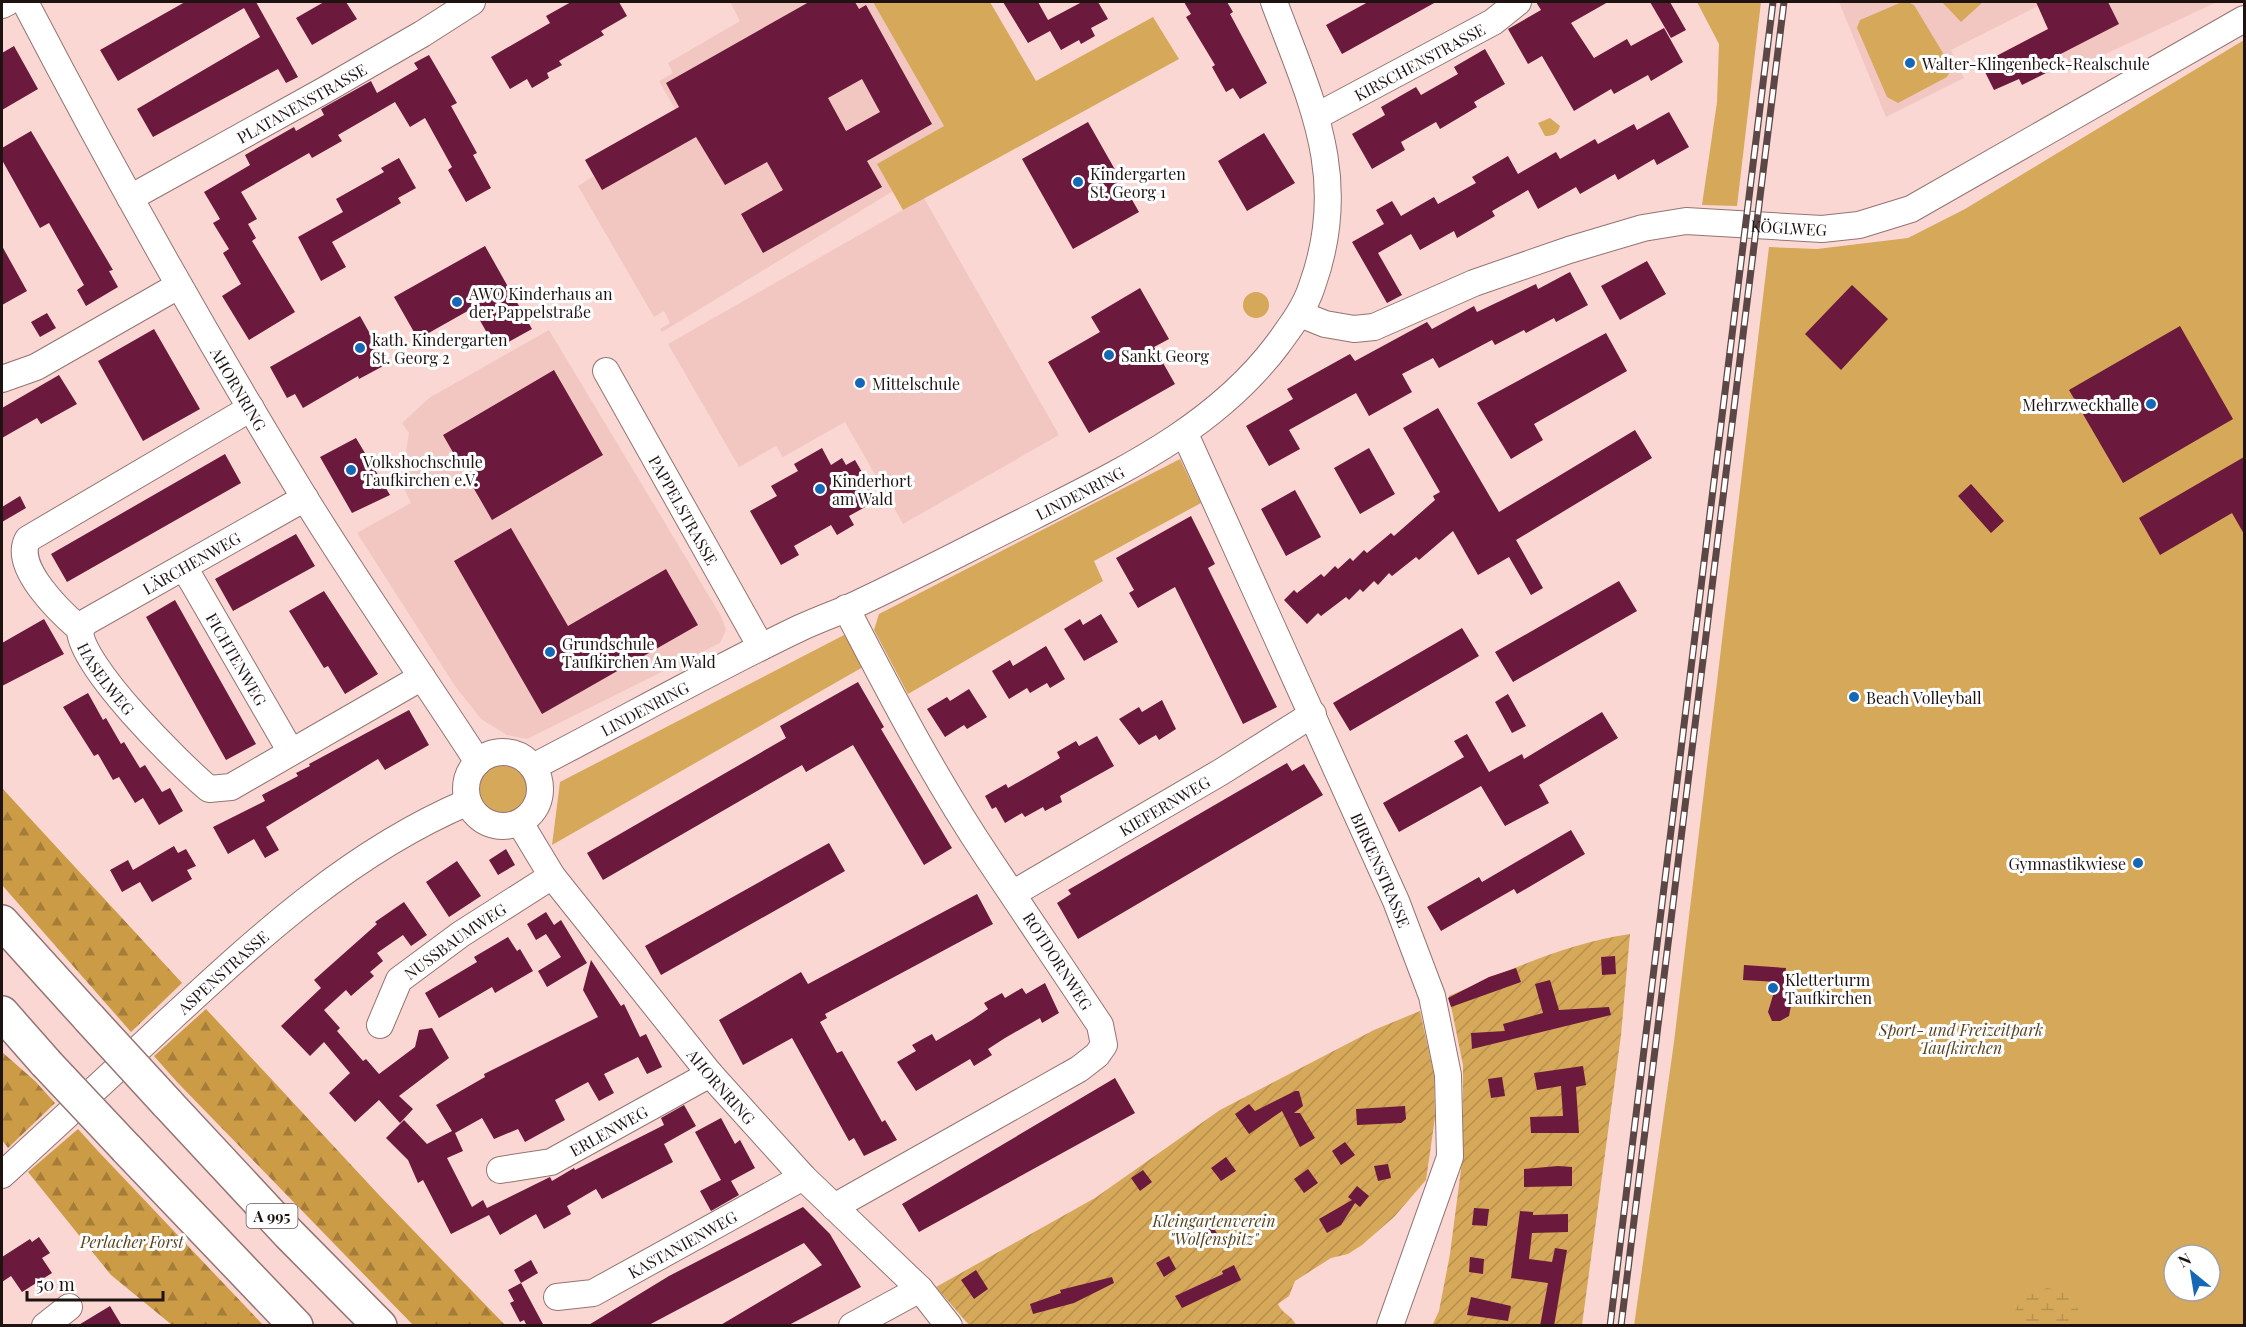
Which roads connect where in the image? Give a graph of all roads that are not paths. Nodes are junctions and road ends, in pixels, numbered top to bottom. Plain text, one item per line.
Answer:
1 (8, 2) edge
2 (25, 2) edge
3 (471, 2) edge
4 (1274, 2) edge
5 (1518, 2) edge
6 (2, 5) edge
7 (2244, 19) edge
8 (1317, 116) junction
9 (130, 198) junction
10 (178, 286) junction
11 (1300, 314) junction
12 (606, 371) dead end
13 (2, 379) edge
14 (251, 408) junction
15 (1185, 434) junction
16 (305, 498) junction
17 (184, 567) junction
18 (846, 608) junction
19 (80, 628) junction
20 (761, 647) junction
21 (422, 677) junction
22 (1313, 714) junction
23 (291, 752) junction
24 (478, 762) junction
25 (533, 767) junction
26 (468, 802) junction
27 (519, 823) junction
28 (552, 876) junction
29 (1014, 893) junction
30 (2, 922) edge
31 (2, 1013) edge
32 (380, 1025) dead end
33 (710, 1074) junction
34 (500, 1170) dead end
35 (2, 1175) edge
36 (803, 1177) junction
37 (834, 1207) junction
38 (920, 1288) junction
39 (557, 1297) dead end
40 (69, 1307) dead end
41 (45, 1326) edge
42 (296, 1326) edge
43 (380, 1326) edge
44 (852, 1326) edge
45 (949, 1326) edge
46 (1390, 1326) edge

1 - 6 street
2 - 9 street, AHORNRING
3 - 9 street, PLATANENSTRASSE
4 - 8 street, LINDENRING
5 - 8 street, KIRSCHENSTRASSE
7 - 11 street, KÖGLWEG
8 - 11 street, LINDENRING
9 - 10 street, AHORNRING
10 - 13 street
10 - 14 street, AHORNRING
11 - 15 street, LINDENRING
12 - 20 street, PAPPELSTRASSE
14 - 16 street, AHORNRING
14 - 19 street, HASELWEG
15 - 18 street, LINDENRING
15 - 22 street, BIRKENSTRASSE
16 - 17 street, LÄRCHENWEG
16 - 21 street, AHORNRING
17 - 19 street, LÄRCHENWEG
17 - 23 street, FICHTENWEG
18 - 20 street, LINDENRING
18 - 29 street, ROTDORNWEG
19 - 23 street, HASELWEG
20 - 25 street, LINDENRING
21 - 23 street, HASELWEG
21 - 24 street, AHORNRING
22 - 29 street, KIEFERNWEG
22 - 46 street, BIRKENSTRASSE
24 - 25 street
24 - 26 street
25 - 27 street
26 - 27 street
26 - 35 street, ASPENSTRASSE
27 - 28 street, AHORNRING
28 - 32 street, NUSSBAUMWEG
28 - 33 street, AHORNRING
29 - 37 street, ROTDORNWEG
30 - 43 highway, A 995, bridge
31 - 42 highway, bridge
33 - 34 street, ERLENWEG
33 - 36 street, AHORNRING
36 - 37 street, AHORNRING
36 - 39 street, KASTANIENWEG
37 - 38 street, AHORNRING
38 - 44 street
38 - 45 street, AHORNRING
40 - 41 street

